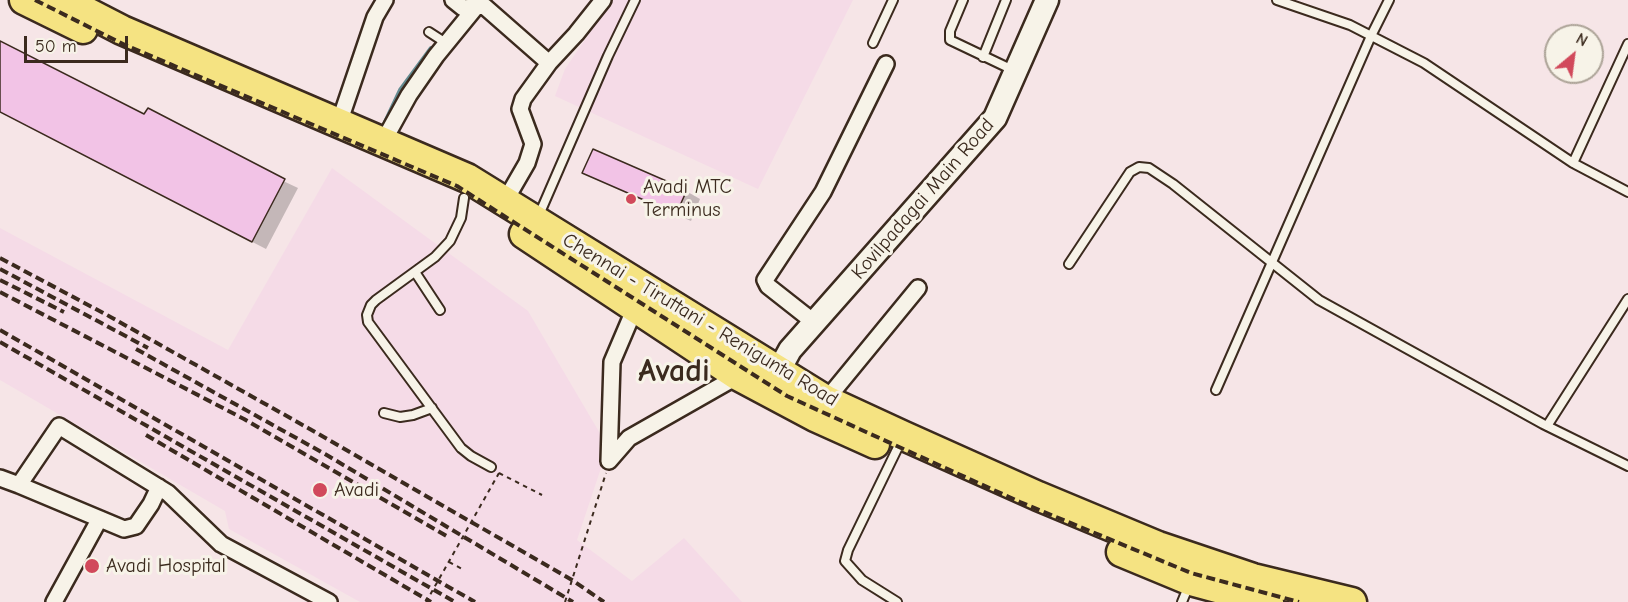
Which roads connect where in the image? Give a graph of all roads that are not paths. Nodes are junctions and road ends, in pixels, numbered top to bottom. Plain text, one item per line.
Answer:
1 (25, 0) edge
2 (64, 0) edge
3 (385, 0) edge
4 (453, 0) edge
5 (635, 0) edge
6 (893, 0) edge
7 (963, 0) edge
8 (1006, 0) edge
9 (1047, 0) edge
10 (1277, 0) edge
11 (1389, 0) edge
12 (598, 2) edge
13 (479, 4) edge
14 (429, 32) dead end
15 (1371, 36) junction
16 (446, 43) junction
17 (873, 43) dead end
18 (1628, 44) edge
19 (983, 57) junction
20 (549, 63) junction
21 (886, 64) dead end
22 (1015, 71) junction
23 (339, 123) junction
24 (383, 142) junction
25 (1574, 163) junction
26 (1628, 192) edge
27 (464, 198) junction
28 (505, 201) junction
29 (533, 228) junction
30 (1272, 262) junction
31 (1069, 264) dead end
32 (415, 272) junction
33 (918, 288) dead end
34 (1628, 299) edge
35 (635, 308) junction
36 (440, 310) dead end
37 (814, 323) junction
38 (779, 371) junction
39 (738, 376) junction
40 (1216, 390) dead end
41 (432, 408) junction
42 (820, 409) junction
43 (384, 413) dead end
44 (1547, 426) junction
45 (900, 445) junction
46 (1628, 466) edge
47 (491, 467) dead end
48 (0, 478) edge
49 (19, 485) junction
50 (159, 487) junction
51 (99, 520) junction
52 (1186, 591) edge
53 (54, 602) edge
54 (329, 602) edge
55 (897, 602) edge
56 (1269, 602) edge
57 (1352, 602) edge

1 - 27 highway, Chennai - Tiruttani - Renigunta Road
2 - 23 highway, Chennai - Tiruttani - Renigunta Road
3 - 23 street
4 - 13 street
5 - 29 lane
6 - 17 lane
7 - 19 lane
8 - 19 lane
9 - 22 main road, Kovilpadagai Main Road
10 - 15 lane
11 - 15 lane
12 - 20 street
13 - 16 street
13 - 20 street
14 - 16 lane
15 - 25 lane
15 - 30 lane
16 - 24 street
18 - 25 lane
19 - 22 lane
20 - 28 street
21 - 37 street
22 - 37 main road, Kovilpadagai Main Road
23 - 24 highway, Chennai - Tiruttani - Renigunta Road
24 - 28 highway, Chennai - Tiruttani - Renigunta Road
25 - 26 lane
27 - 29 highway, Chennai - Tiruttani - Renigunta Road
27 - 32 lane
28 - 29 highway, Chennai - Tiruttani - Renigunta Road
29 - 35 highway, Chennai - Tiruttani - Renigunta Road
29 - 38 highway, Chennai - Tiruttani - Renigunta Road
30 - 31 lane
30 - 40 lane
30 - 44 lane
32 - 36 lane
32 - 41 lane
33 - 42 street
34 - 44 lane
35 - 39 highway, Chennai - Tiruttani - Renigunta Road
35 - 39 street
37 - 38 main road, Kovilpadagai Main Road
38 - 39 highway, Chennai - Tiruttani - Renigunta Road
38 - 42 highway, Chennai - Tiruttani - Renigunta Road
41 - 43 lane
41 - 47 lane
42 - 45 highway, Chennai - Tiruttani - Renigunta Road
44 - 46 lane
45 - 52 highway, Chennai - Tiruttani - Renigunta Road
45 - 55 lane
45 - 57 highway, Chennai - Tiruttani - Renigunta Road
48 - 49 street
49 - 50 street
49 - 51 street
50 - 51 street
50 - 54 street
51 - 53 street
52 - 56 highway, Chennai - Tiruttani - Renigunta Road

